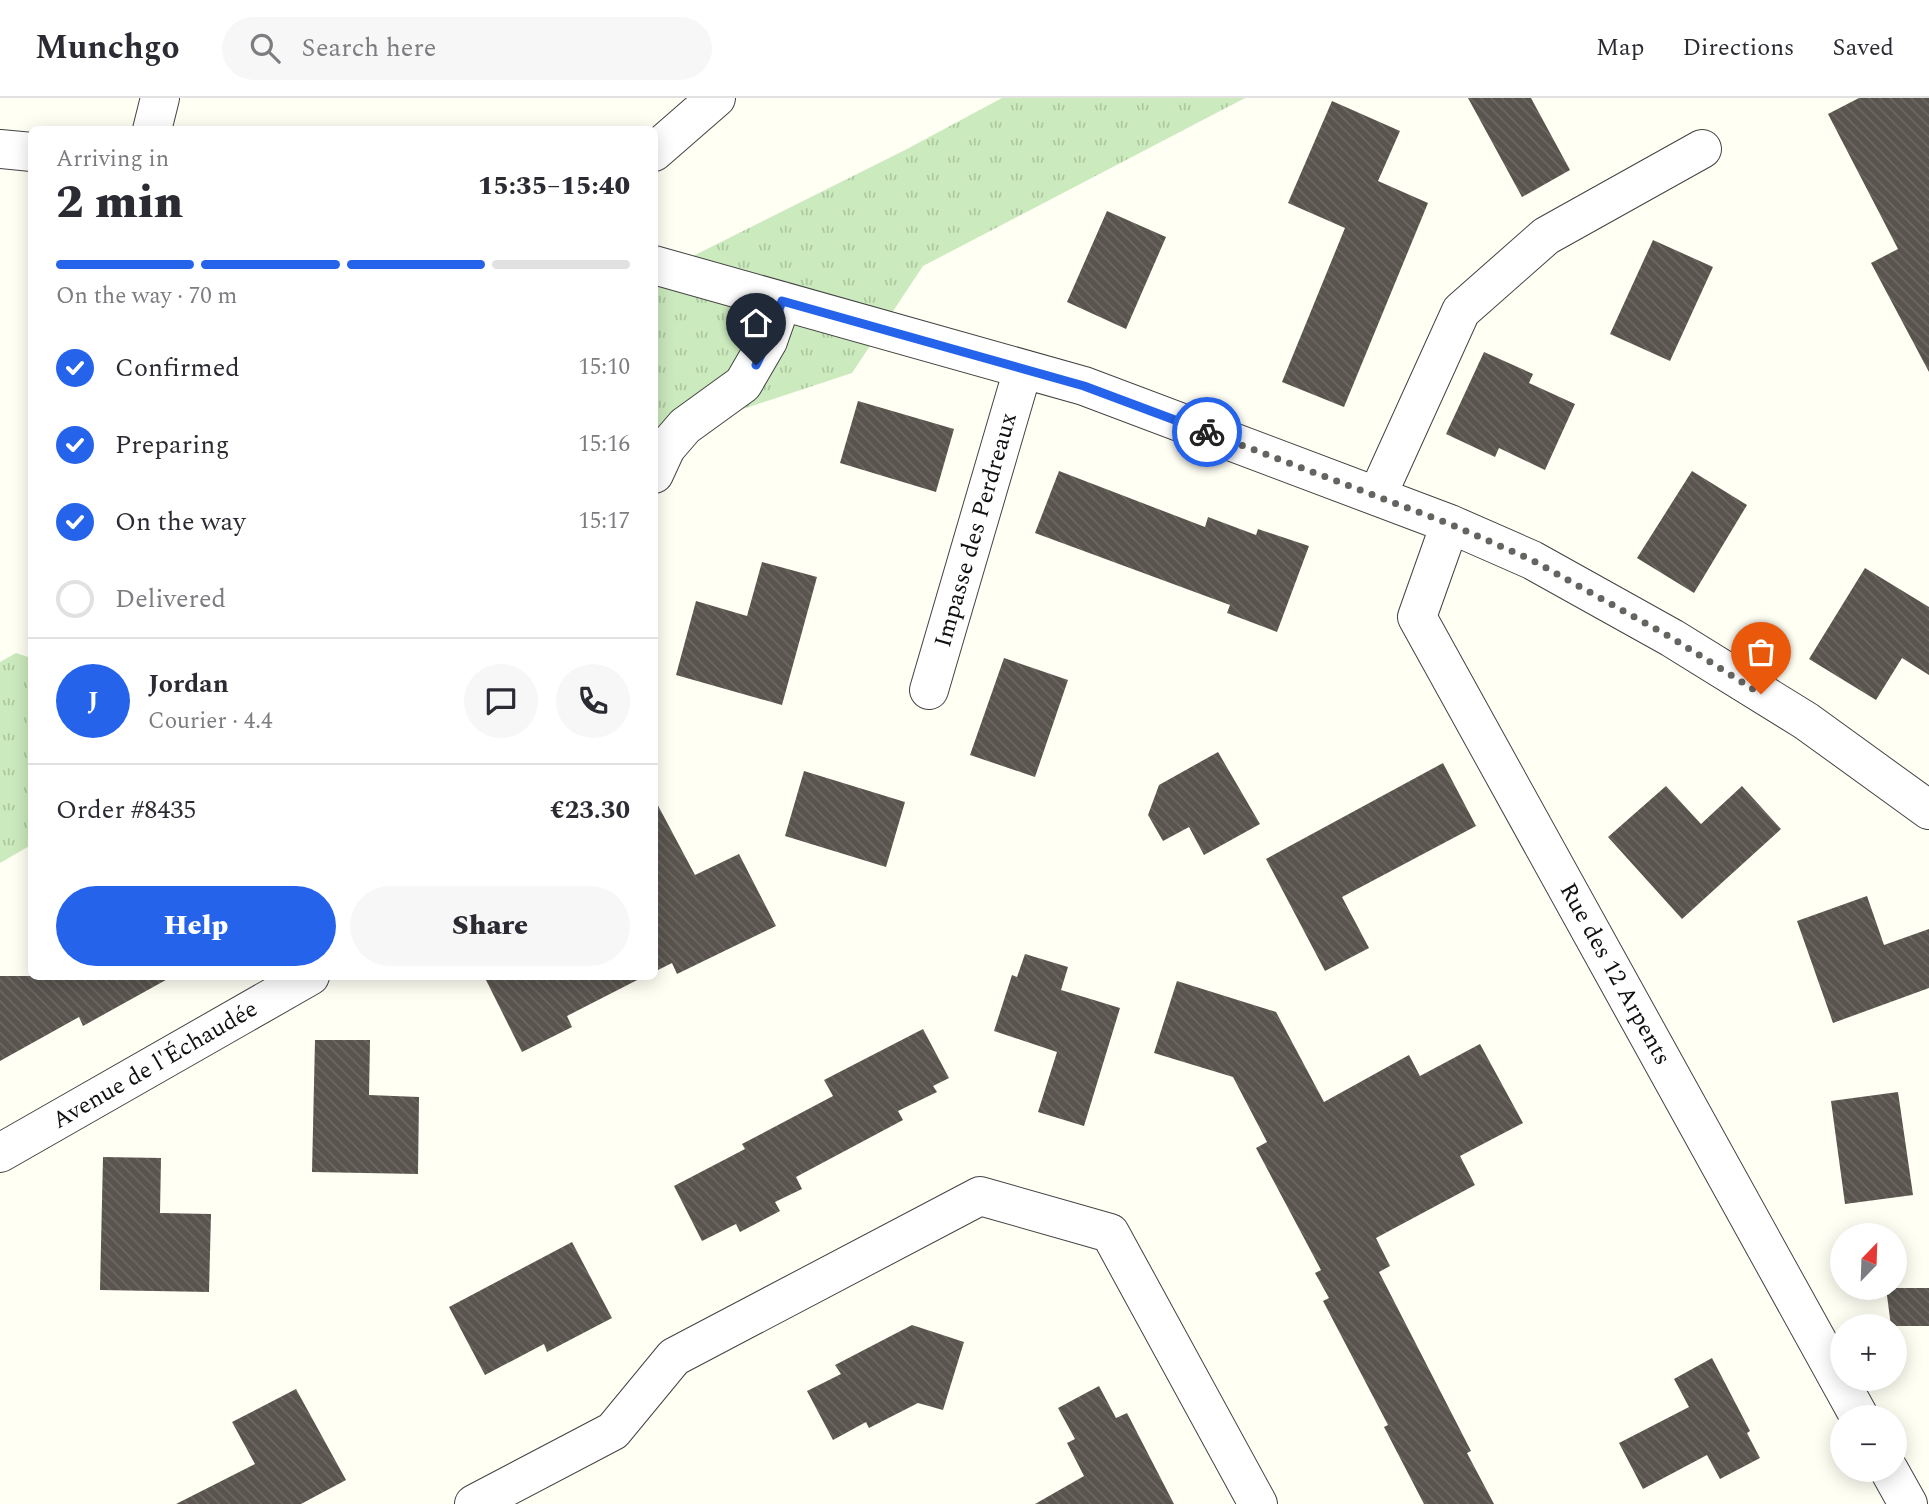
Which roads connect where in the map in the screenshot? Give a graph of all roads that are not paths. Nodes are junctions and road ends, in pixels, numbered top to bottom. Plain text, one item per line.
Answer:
1 (160, 98) edge
2 (716, 98) edge
3 (153, 126) edge
4 (0, 149) edge
5 (658, 149) edge
6 (1702, 149) dead end
7 (28, 152) edge
8 (658, 266) edge
9 (782, 301) junction
10 (1023, 369) junction
11 (658, 465) edge
12 (1377, 496) junction
13 (1450, 524) junction
14 (929, 690) dead end
15 (1929, 810) edge
16 (303, 980) edge
17 (0, 1153) edge
18 (1853, 1405) edge
19 (1896, 1482) edge
20 (474, 1504) edge
21 (1258, 1504) edge
22 (1908, 1504) edge

1 - 3 street
2 - 5 street
4 - 7 street
6 - 12 street
8 - 9 street
9 - 10 street
9 - 11 street
10 - 12 street
10 - 14 street, Impasse des Perdreaux
12 - 13 street
13 - 15 street
13 - 18 street, Rue des 12 Arpents
16 - 17 street, Avenue de l'Échaudée
19 - 22 street
20 - 21 street

